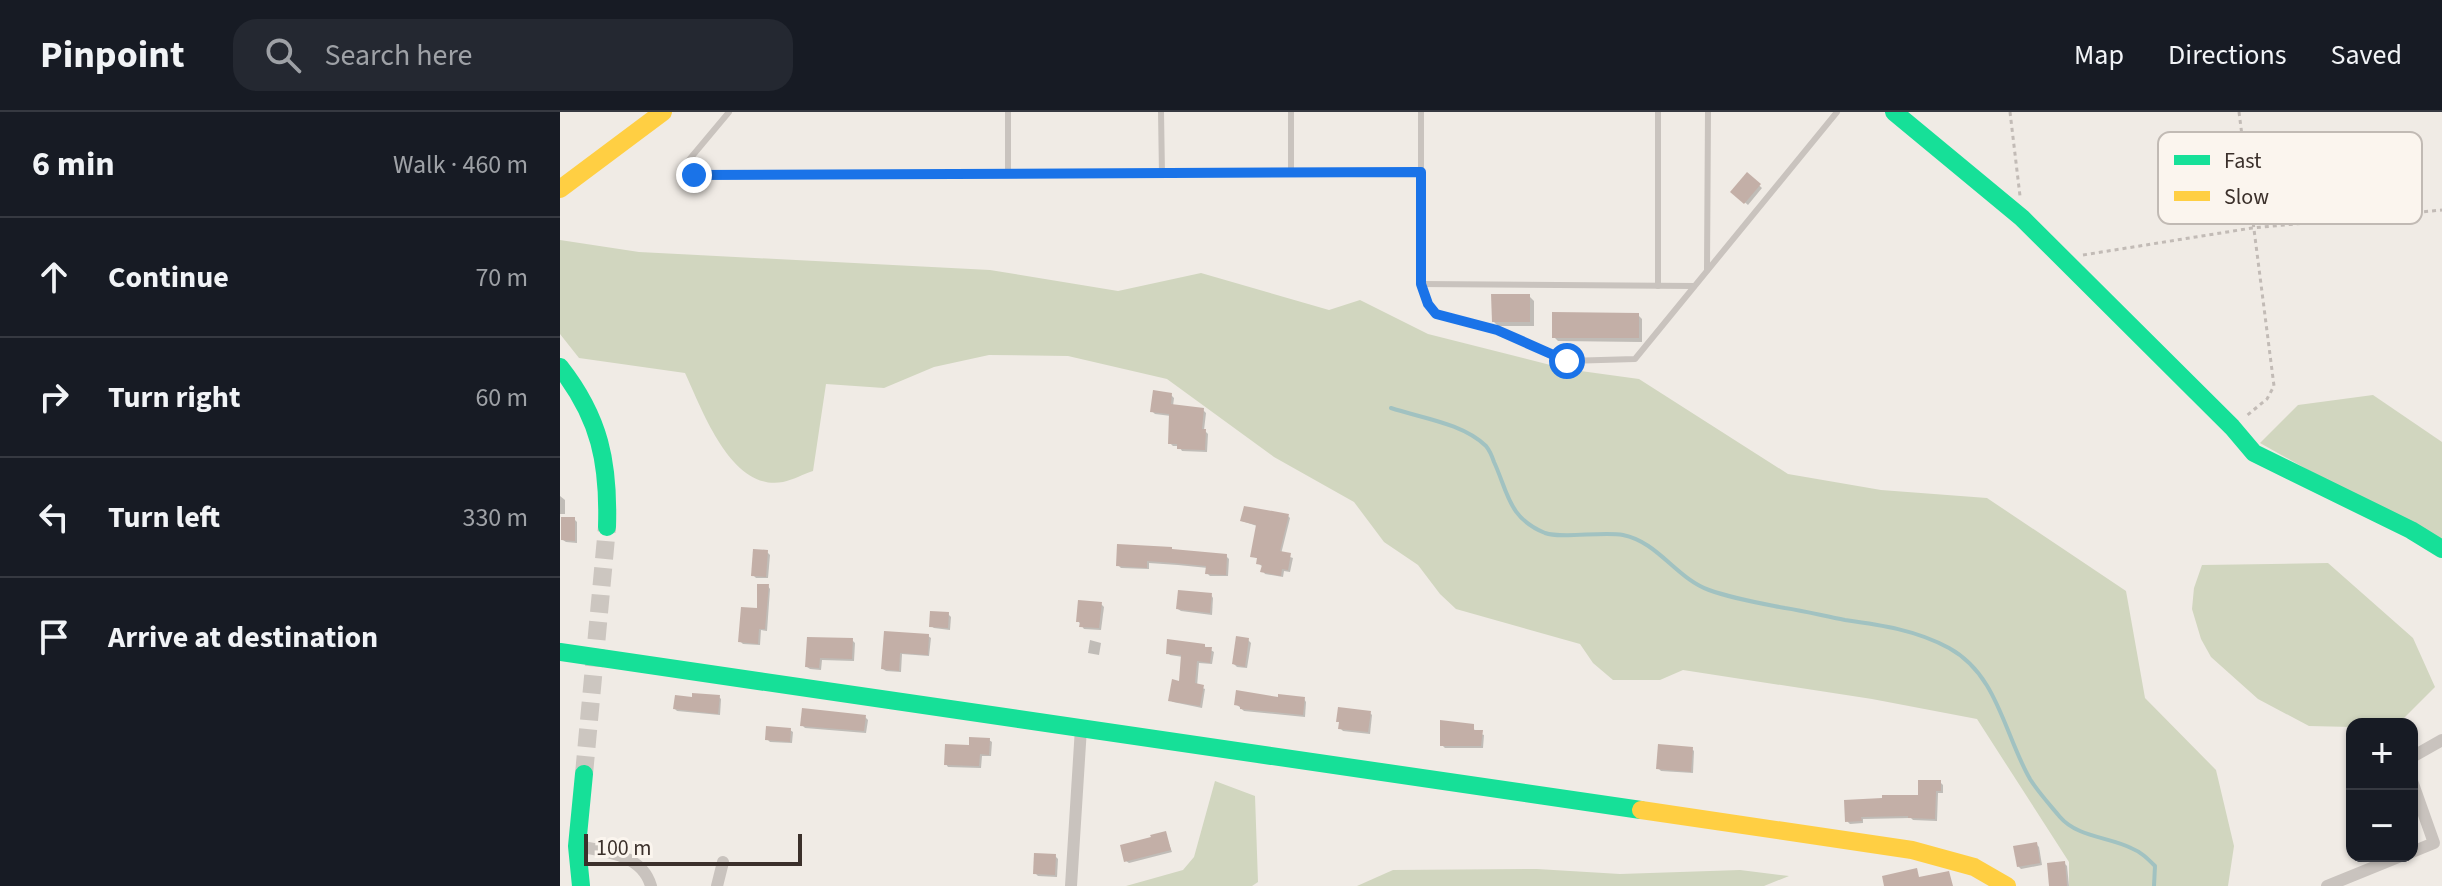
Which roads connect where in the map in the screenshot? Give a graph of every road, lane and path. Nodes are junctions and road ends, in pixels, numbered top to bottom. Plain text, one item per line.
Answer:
1 (663, 112) edge
2 (729, 112) edge
3 (1008, 112) edge
4 (1161, 112) edge
5 (1291, 112) edge
6 (1421, 112) edge
7 (1658, 112) edge
8 (1708, 112) edge
9 (1837, 112) edge
10 (1894, 112) edge
11 (2010, 112) edge
12 (2239, 112) edge
13 (2241, 132) edge
14 (1291, 172) junction
15 (1421, 172) junction
16 (1008, 174) junction
17 (1162, 174) junction
18 (560, 189) edge
19 (2442, 210) edge
20 (2422, 212) edge
21 (2022, 218) junction
22 (2252, 224) edge
23 (2294, 224) edge
24 (2252, 228) junction
25 (2064, 259) junction
26 (1707, 270) junction
27 (1421, 284) junction
28 (1658, 286) junction
29 (1694, 286) junction
30 (560, 367) edge
31 (2232, 427) junction
32 (607, 527) tunnel mouth
33 (2442, 549) edge
34 (560, 652) edge
35 (1081, 728) junction
36 (2442, 740) edge
37 (2418, 754) edge
38 (584, 774) tunnel mouth
39 (2418, 798) edge
40 (577, 846) junction
41 (2418, 850) edge
42 (723, 862) dead end
43 (2386, 862) edge
44 (2004, 885) edge
45 (581, 886) edge
46 (651, 886) edge
47 (717, 886) edge
48 (1071, 886) edge
49 (2327, 886) edge

1 - 18 street
2 - 16 lane
3 - 16 lane
4 - 17 lane
5 - 14 lane
6 - 15 lane
7 - 28 lane
8 - 26 lane
9 - 26 lane
10 - 21 street
11 - 21 path
12 - 13 path
14 - 15 lane
14 - 17 lane
15 - 27 lane
16 - 17 lane
19 - 20 path
21 - 25 street
22 - 24 path
23 - 24 path
24 - 25 path
24 - 31 path
25 - 31 street
26 - 29 lane
27 - 28 lane
27 - 29 lane
28 - 29 lane
30 - 32 street
31 - 33 street
34 - 35 street
35 - 44 street
35 - 48 street
36 - 37 street
38 - 40 street
39 - 41 street
40 - 45 street
40 - 46 street
42 - 47 street
43 - 49 street

